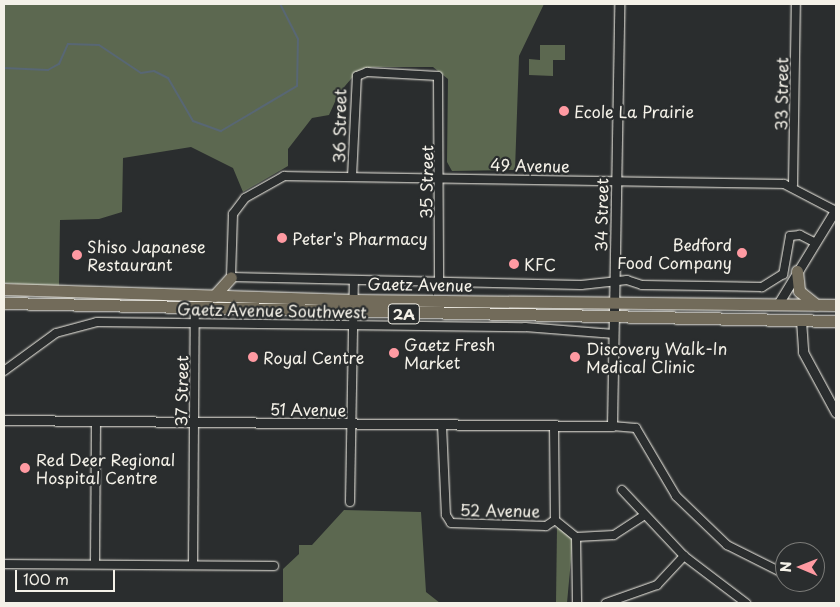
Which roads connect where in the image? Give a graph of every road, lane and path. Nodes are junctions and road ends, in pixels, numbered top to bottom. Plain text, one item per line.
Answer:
1 (619, 4) edge
2 (796, 4) edge
3 (357, 76) joint
4 (352, 177) junction
5 (440, 178) junction
6 (616, 181) junction
7 (793, 186) junction
8 (835, 209) edge
9 (814, 242) junction
10 (797, 271) junction
11 (231, 277) junction
12 (615, 280) junction
13 (354, 281) junction
14 (439, 282) junction
15 (4, 289) edge
16 (214, 296) junction
17 (245, 297) junction
18 (354, 300) junction
19 (4, 303) edge
20 (614, 304) junction
21 (778, 304) junction
22 (816, 305) junction
23 (836, 305) edge
24 (195, 308) junction
25 (836, 312) edge
26 (614, 316) junction
27 (690, 318) junction
28 (353, 319) junction
29 (801, 320) junction
30 (836, 321) edge
31 (196, 323) junction
32 (614, 334) junction
33 (4, 371) edge
34 (836, 413) edge
35 (4, 420) edge
36 (96, 422) junction
37 (194, 423) junction
38 (351, 424) junction
39 (442, 425) junction
40 (554, 426) junction
41 (612, 426) junction
42 (622, 490) dead end
43 (350, 502) dead end
44 (643, 516) junction
45 (555, 520) junction
46 (576, 537) junction
47 (684, 556) junction
48 (4, 564) edge
49 (95, 564) junction
50 (193, 565) junction
51 (274, 566) dead end
52 (775, 569) edge
53 (577, 603) edge
54 (606, 603) edge
55 (746, 603) edge

1 - 6 street, 34 Street
2 - 7 street, 33 Street
3 - 4 street, 36 Street
3 - 5 street, 35 Street
4 - 5 street, 49 Avenue
4 - 11 street, 49 Avenue
5 - 6 street, 49 Avenue
5 - 14 street, 35 Street
6 - 7 street, 49 Avenue
6 - 12 street, 34 Street
7 - 8 street, 49 Avenue
8 - 9 street, 49 Avenue
9 - 10 street, 49 Avenue
9 - 12 street
10 - 21 street, 49 Avenue
10 - 22 main road
11 - 13 street
11 - 16 main road
11 - 17 main road
12 - 14 street
12 - 20 street, 34 Street
13 - 14 street
13 - 18 street
15 - 16 main road, Gaetz Avenue / 2A
16 - 17 main road, Gaetz Avenue / 2A
17 - 18 main road, Gaetz Avenue / 2A
18 - 20 main road, Gaetz Avenue / 2A
18 - 28 street
19 - 24 main road, Gaetz Avenue / 2A
20 - 21 main road, Gaetz Avenue / 2A
20 - 26 street, 34 Street
21 - 22 main road, Gaetz Avenue / 2A
21 - 27 main road
22 - 23 main road, Gaetz Avenue / 2A
24 - 28 main road, Gaetz Avenue / 2A
24 - 31 street, 37 Street
25 - 29 main road
26 - 27 main road, Gaetz Avenue / 2A
26 - 28 main road, Gaetz Avenue / 2A
26 - 32 street, 34 Street
27 - 29 main road, Gaetz Avenue / 2A
28 - 31 street, Gaetz Avenue Southwest
28 - 32 street, Gaetz Avenue Southwest
28 - 38 street
29 - 30 main road, Gaetz Avenue / 2A
29 - 34 street
31 - 33 street, Gaetz Avenue Southwest
31 - 37 street, 37 Street
32 - 41 street, 34 Street
35 - 36 street, 51 Avenue
36 - 37 street, 51 Avenue
36 - 49 street
37 - 38 street, 51 Avenue
37 - 50 street, 37 Street
38 - 39 street, 51 Avenue
38 - 43 street
39 - 40 street, 51 Avenue
39 - 45 street, 52 Avenue
40 - 41 street, 51 Avenue
40 - 45 street
41 - 52 street
42 - 44 street
44 - 46 street
44 - 47 street
45 - 46 street
46 - 53 street
47 - 54 street
47 - 55 street
48 - 49 street
49 - 50 street
50 - 51 street

